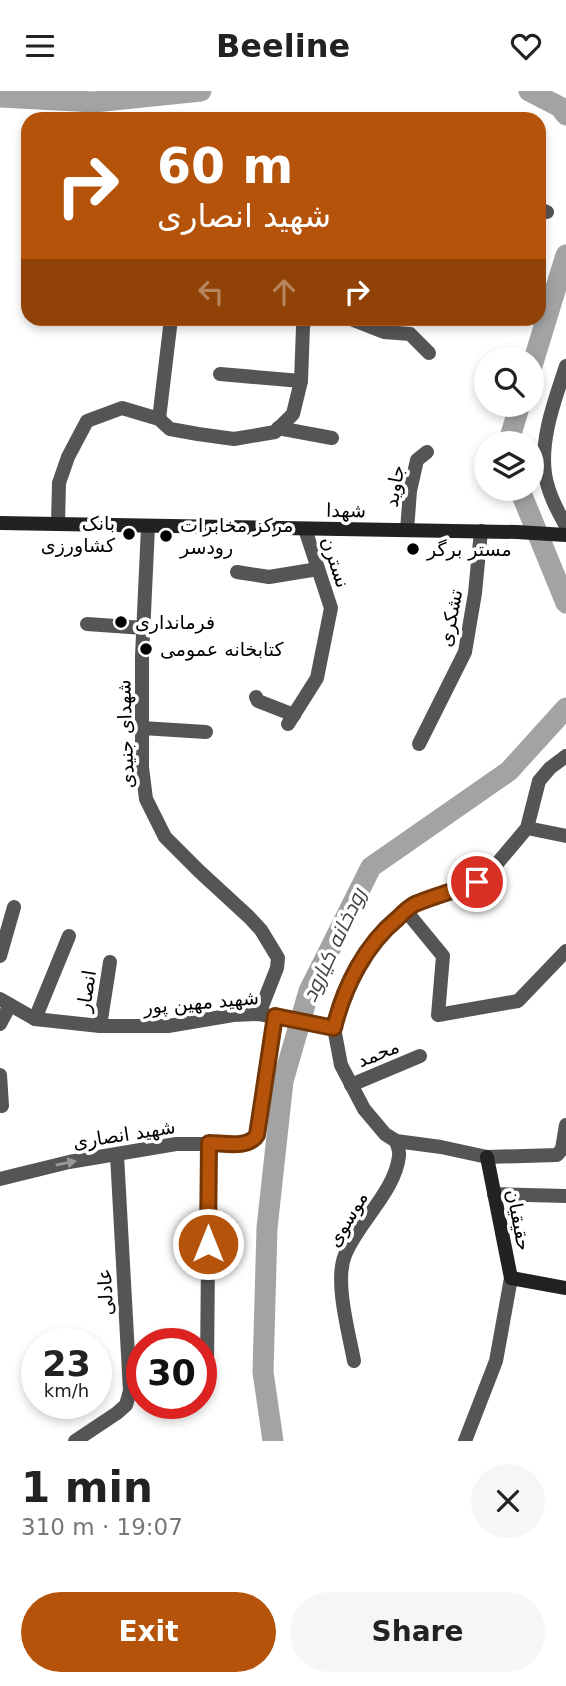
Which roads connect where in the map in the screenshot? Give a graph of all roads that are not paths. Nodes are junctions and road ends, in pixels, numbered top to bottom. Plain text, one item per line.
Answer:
1 (170, 326) edge
2 (303, 326) edge
3 (372, 326) edge
4 (429, 353) dead end
5 (566, 366) edge
6 (220, 374) dead end
7 (301, 381) junction
8 (159, 419) junction
9 (278, 428) junction
10 (332, 438) dead end
11 (427, 452) dead end
12 (0, 523) edge
13 (58, 524) junction
14 (566, 526) edge
15 (148, 527) junction
16 (305, 529) junction
17 (407, 530) junction
18 (481, 531) junction
19 (566, 535) edge
20 (318, 569) junction
21 (237, 572) dead end
22 (87, 624) dead end
23 (144, 628) junction
24 (256, 697) dead end
25 (142, 727) junction
26 (206, 732) dead end
27 (419, 744) dead end
28 (566, 756) edge
29 (527, 828) junction
30 (566, 836) edge
31 (15, 907) dead end
32 (406, 911) junction
33 (69, 936) dead end
34 (566, 951) edge
35 (0, 956) edge
36 (110, 962) dead end
37 (5, 1002) edge
38 (259, 1014) junction
39 (279, 1017) junction
40 (35, 1019) junction
41 (0, 1024) edge
42 (100, 1026) junction
43 (334, 1028) junction
44 (420, 1056) dead end
45 (0, 1075) edge
46 (351, 1085) junction
47 (2, 1107) dead end
48 (566, 1125) edge
49 (396, 1141) junction
50 (209, 1143) junction
51 (117, 1156) junction
52 (487, 1157) junction
53 (0, 1179) edge
54 (494, 1194) junction
55 (566, 1196) edge
56 (511, 1278) junction
57 (566, 1288) edge
58 (207, 1328) edge
59 (354, 1361) dead end
60 (75, 1441) edge
61 (465, 1441) edge

1 - 8 street
2 - 7 street
3 - 4 street
5 - 14 street
6 - 7 street
7 - 9 street
8 - 9 street
8 - 13 street
9 - 10 street
11 - 17 street, جاوید
12 - 13 main road, شهدا
13 - 15 main road, شهدا
15 - 16 main road, شهدا
15 - 23 street, شهدای جنیدی
16 - 17 main road, شهدا
16 - 20 street, نسترن
17 - 18 main road, شهدا
18 - 19 main road, شهدا
18 - 27 street, تشکری
20 - 21 street
20 - 24 street, نسترن
22 - 23 street
23 - 25 street, شهدای جنیدی
25 - 26 street
25 - 38 street, شهدای جنیدی
28 - 29 street
29 - 30 street
29 - 32 street
31 - 35 street
32 - 34 street
32 - 43 street
33 - 40 street
36 - 42 street, انصار
37 - 40 street, شهید مهین پور
37 - 41 street
38 - 39 street, شهید مهین پور
38 - 42 street, شهید مهین پور
39 - 43 street, شهید مهین پور
39 - 50 street, شهید انصاری
40 - 42 street, شهید مهین پور
43 - 46 street
44 - 46 street, محمد
45 - 47 street
46 - 49 street
48 - 52 street
49 - 52 street
49 - 59 street, موسوی
50 - 51 street, شهید انصاری
50 - 58 street
53 -> 51 street, شهید انصاری
51 - 60 street, عادلی
52 - 54 main road, حقیقیان
54 - 55 street
54 - 56 main road, حقیقیان
56 - 57 main road, حقیقیان
56 - 61 street

